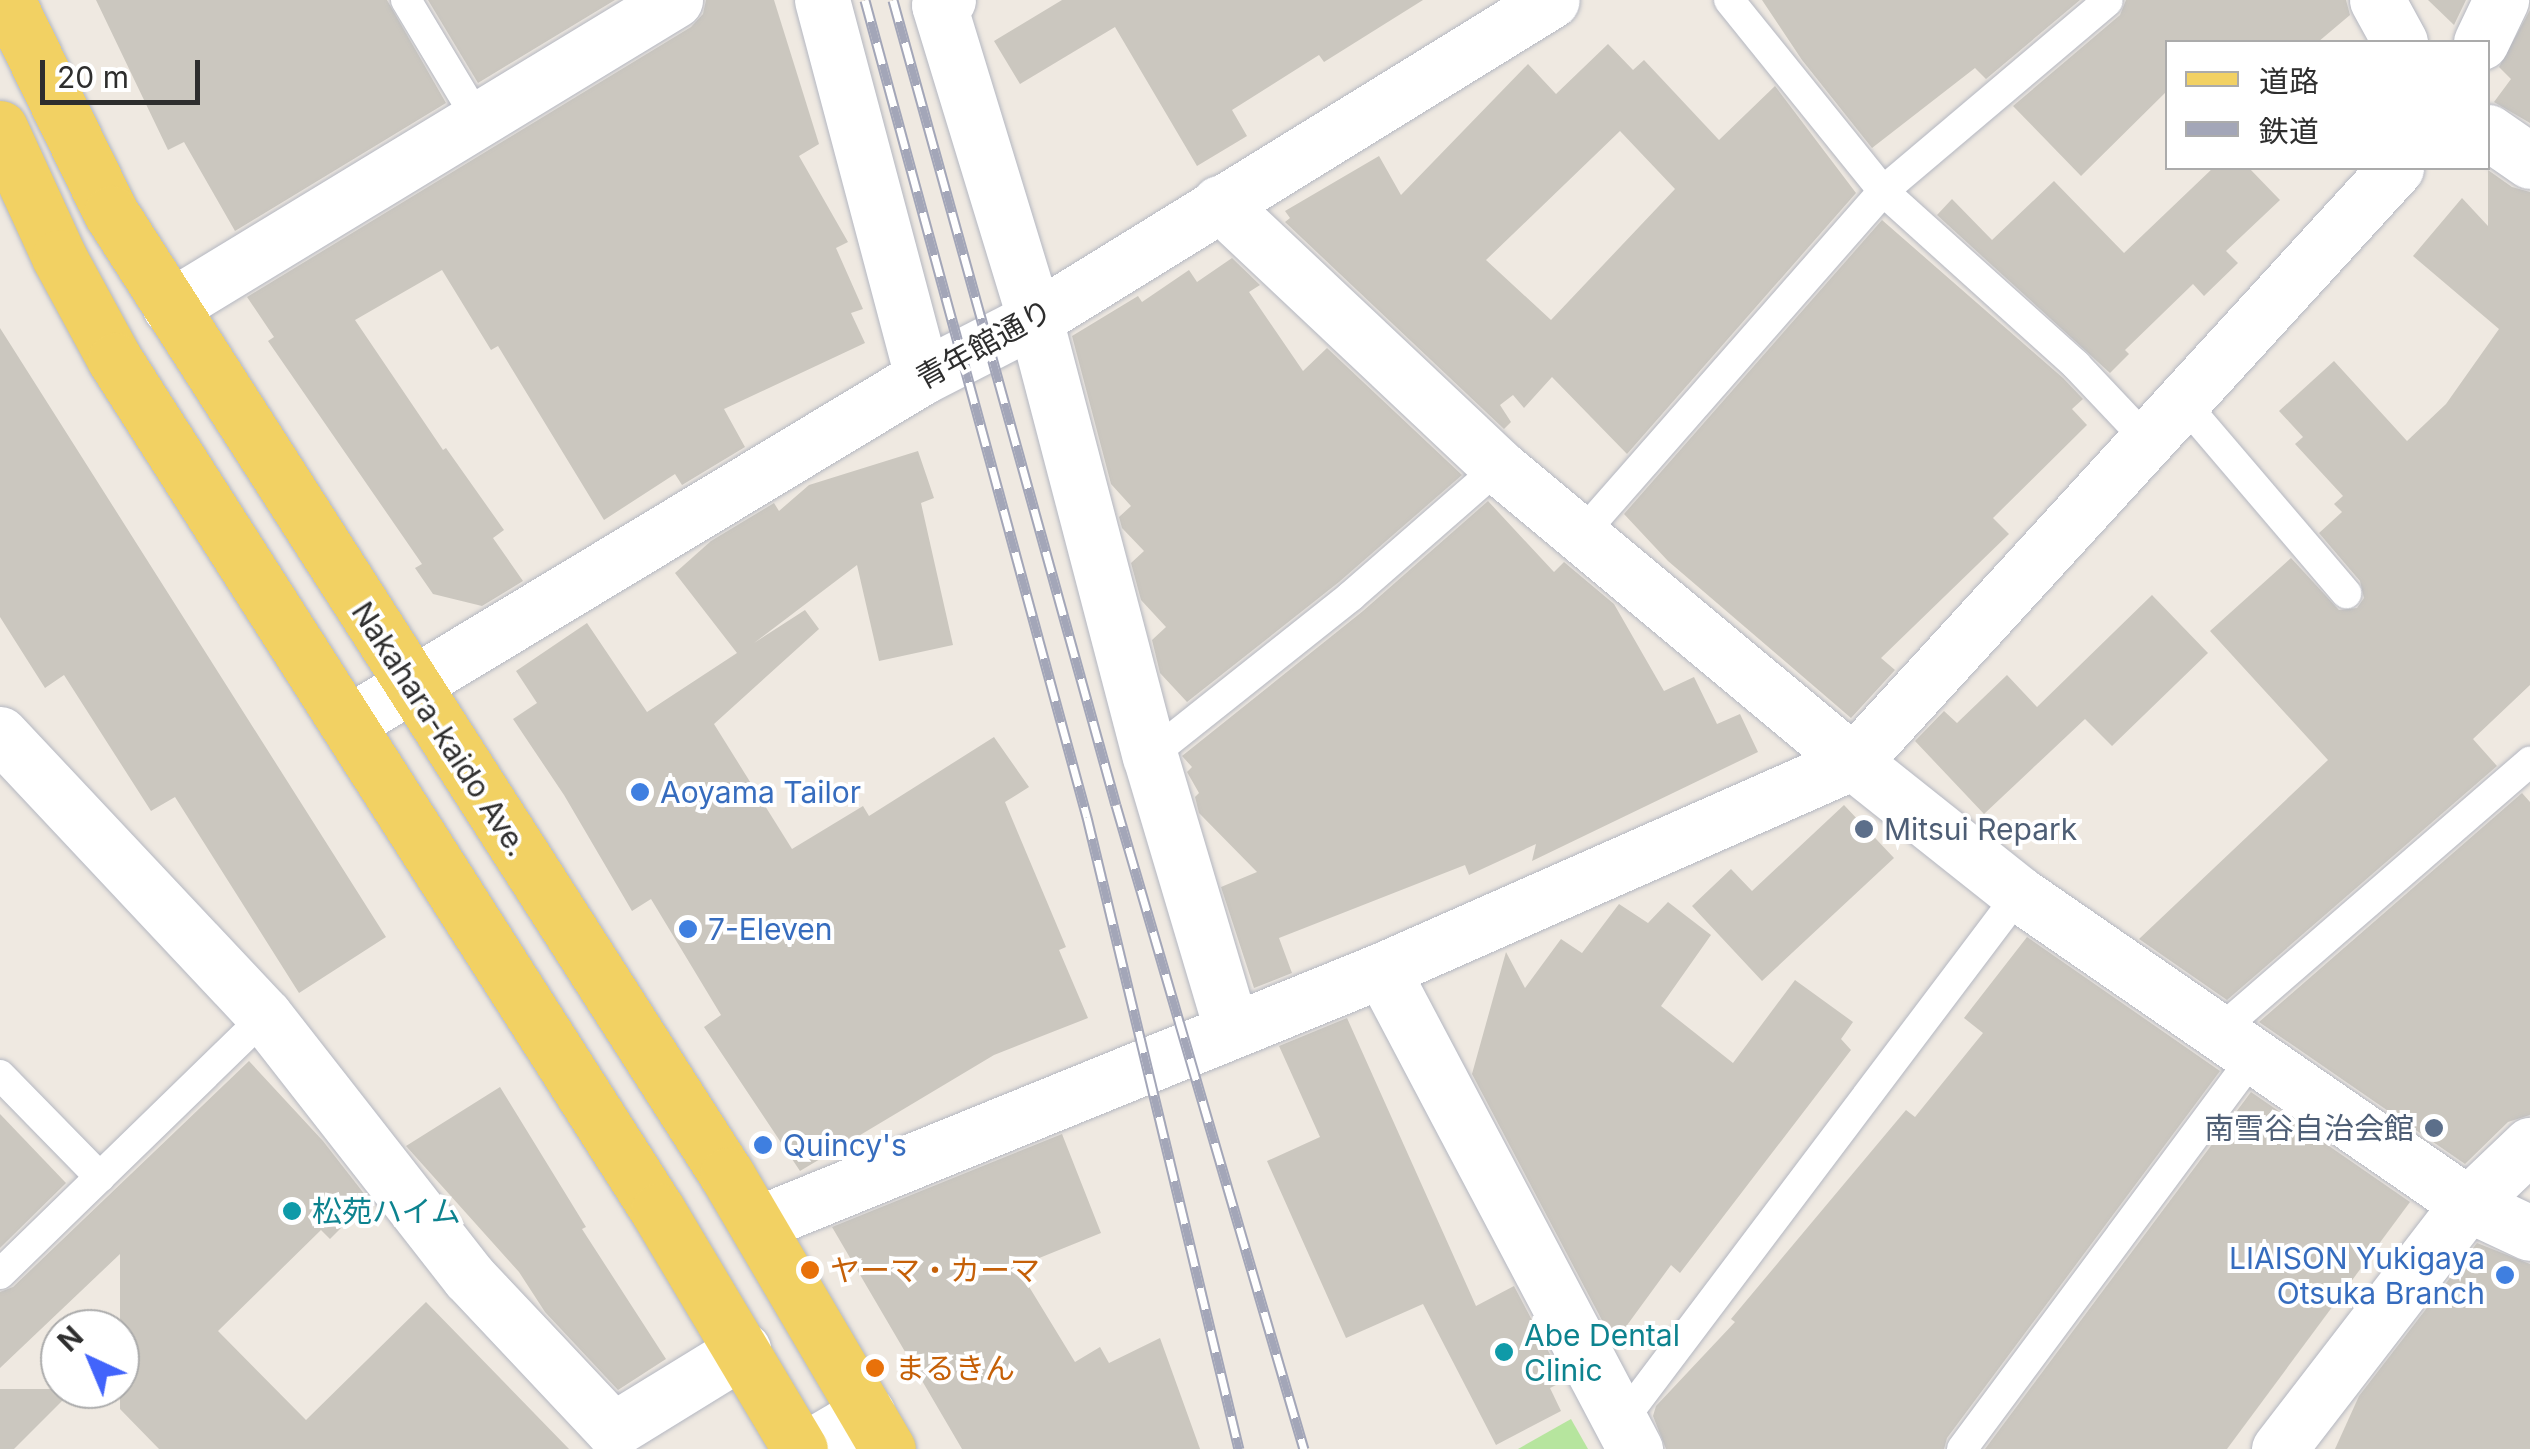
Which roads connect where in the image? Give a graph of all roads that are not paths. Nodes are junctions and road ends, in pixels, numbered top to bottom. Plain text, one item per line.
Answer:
1 (8, 0) edge
2 (406, 0) edge
3 (675, 0) edge
4 (822, 0) edge
5 (948, 0) edge
6 (1552, 0) edge
7 (1729, 0) edge
8 (2377, 0) edge
9 (2501, 0) edge
10 (2108, 1) edge
11 (2399, 40) edge
12 (2481, 40) edge
13 (477, 118) junction
14 (0, 128) edge
15 (2490, 133) edge
16 (2530, 161) edge
17 (2394, 170) edge
18 (1883, 191) junction
19 (1219, 203) junction
20 (170, 307) junction
21 (1035, 319) junction
22 (922, 377) junction
23 (2164, 420) junction
24 (1499, 467) junction
25 (1581, 535) junction
26 (2346, 594) dead end
27 (412, 683) junction
28 (348, 723) junction
29 (0, 734) edge
30 (1150, 756) junction
31 (1852, 762) junction
32 (2530, 762) edge
33 (2019, 894) junction
34 (1382, 970) junction
35 (264, 1016) junction
36 (1231, 1028) junction
37 (2236, 1044) junction
38 (0, 1075) edge
39 (2530, 1145) edge
40 (100, 1178) junction
41 (2468, 1204) junction
42 (757, 1224) junction
43 (2530, 1233) edge
44 (0, 1274) edge
45 (743, 1350) junction
46 (877, 1431) edge
47 (1628, 1436) edge
48 (803, 1449) edge
49 (1962, 1449) edge
50 (2279, 1449) edge

1 - 20 main road, Nakahara-kaido Ave.
2 - 13 lane
3 - 13 street
4 - 22 street
5 - 21 street
6 - 19 street, 青年館通り
7 - 18 lane
8 - 11 street
9 - 12 street
10 - 18 lane
13 - 20 street
14 - 28 main road
15 - 16 street
17 - 23 street
18 - 23 lane
18 - 25 lane
19 - 21 street, 青年館通り
19 - 24 street
20 - 27 main road, Nakahara-kaido Ave.
21 - 22 street, 青年館通り
21 - 30 street
22 - 27 street, 青年館通り
23 - 26 lane
23 - 31 street
24 - 25 street
24 - 30 lane
25 - 31 street
27 - 28 street, 青年館通り
27 - 42 main road, Nakahara-kaido Ave.
28 - 45 main road
29 - 35 street
30 - 36 street
31 - 33 street
31 - 34 street
32 - 37 lane
33 - 37 street
33 - 47 lane
34 - 36 street
34 - 47 street
35 - 40 lane
35 - 45 street
36 - 42 street
37 - 41 street
37 - 49 lane
38 - 40 lane
39 - 41 street
40 - 44 lane
41 - 43 street
41 - 50 street
42 - 46 main road, Nakahara-kaido Ave.
45 - 48 main road
46 - 48 street

